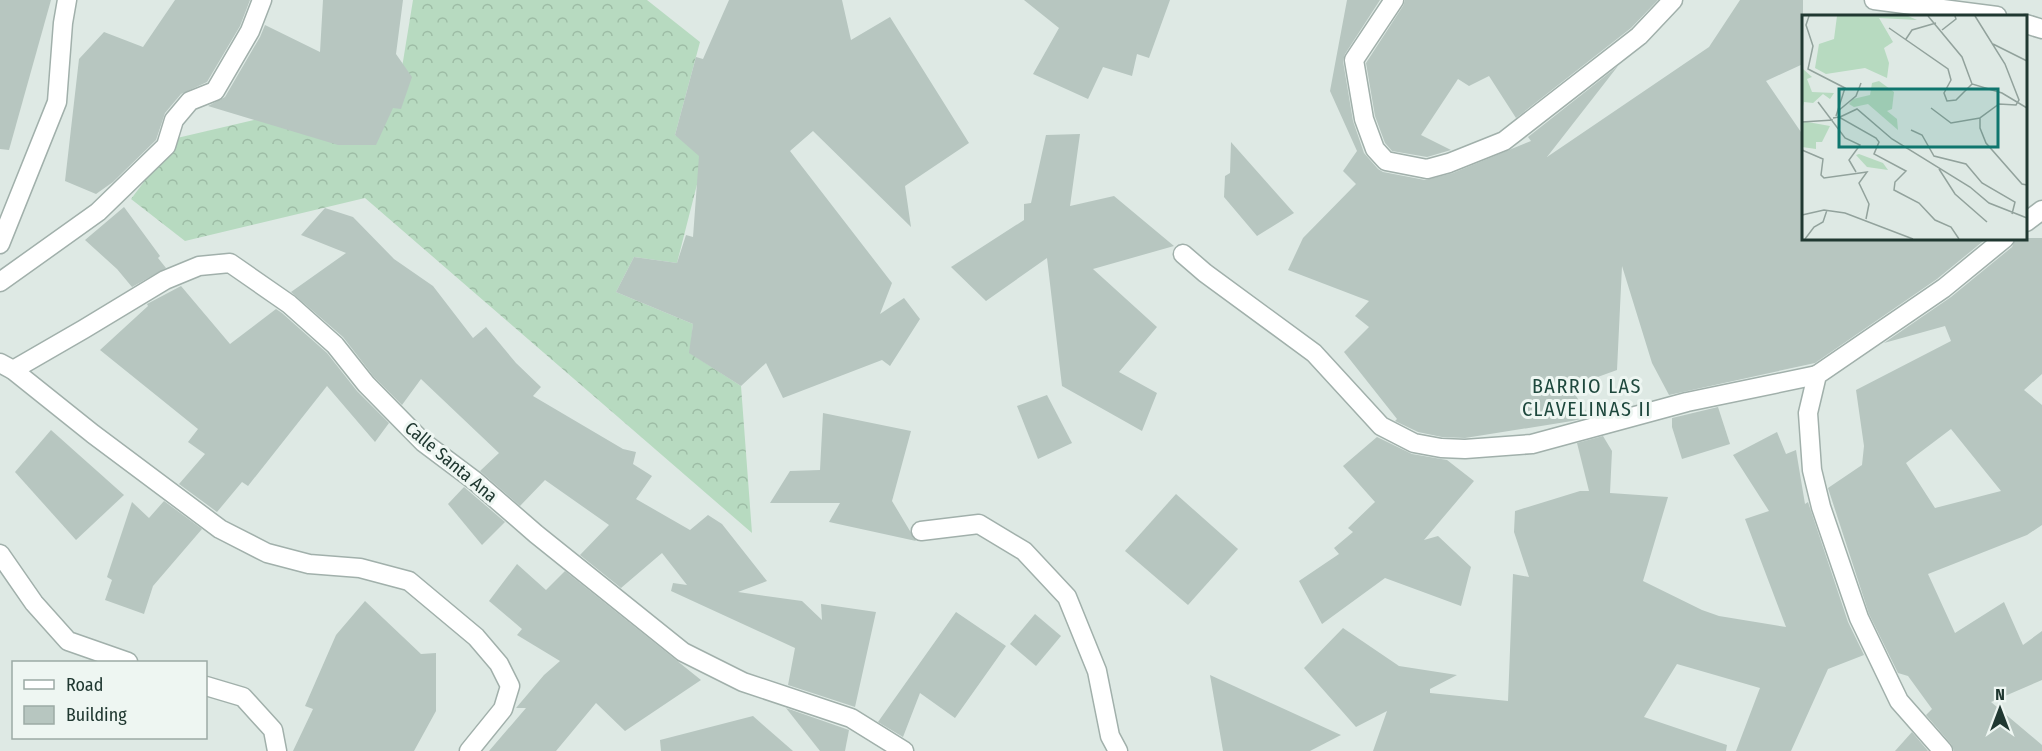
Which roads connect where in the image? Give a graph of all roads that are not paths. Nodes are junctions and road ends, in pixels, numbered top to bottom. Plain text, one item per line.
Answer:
1 (67, 0) edge
2 (262, 0) edge
3 (1394, 0) edge
4 (1674, 0) edge
5 (1874, 0) edge
6 (1988, 15) edge
7 (2027, 25) edge
8 (2042, 29) edge
9 (2042, 210) edge
10 (2027, 221) edge
11 (2003, 240) edge
12 (0, 244) edge
13 (1183, 254) dead end
14 (0, 282) edge
15 (6, 366) edge
16 (1817, 375) junction
17 (921, 531) dead end
18 (0, 554) edge
19 (123, 661) edge
20 (207, 686) edge
21 (277, 751) edge
22 (469, 751) edge
23 (904, 751) edge
24 (1118, 751) edge
25 (1943, 751) edge

1 - 12 street
2 - 14 street
3 - 4 street
5 - 6 street
7 - 8 street
9 - 10 street
11 - 16 street
13 - 16 street
15 - 22 street
15 - 23 street, Calle Santa Ana
16 - 25 street
17 - 24 street
18 - 19 street
20 - 21 street

